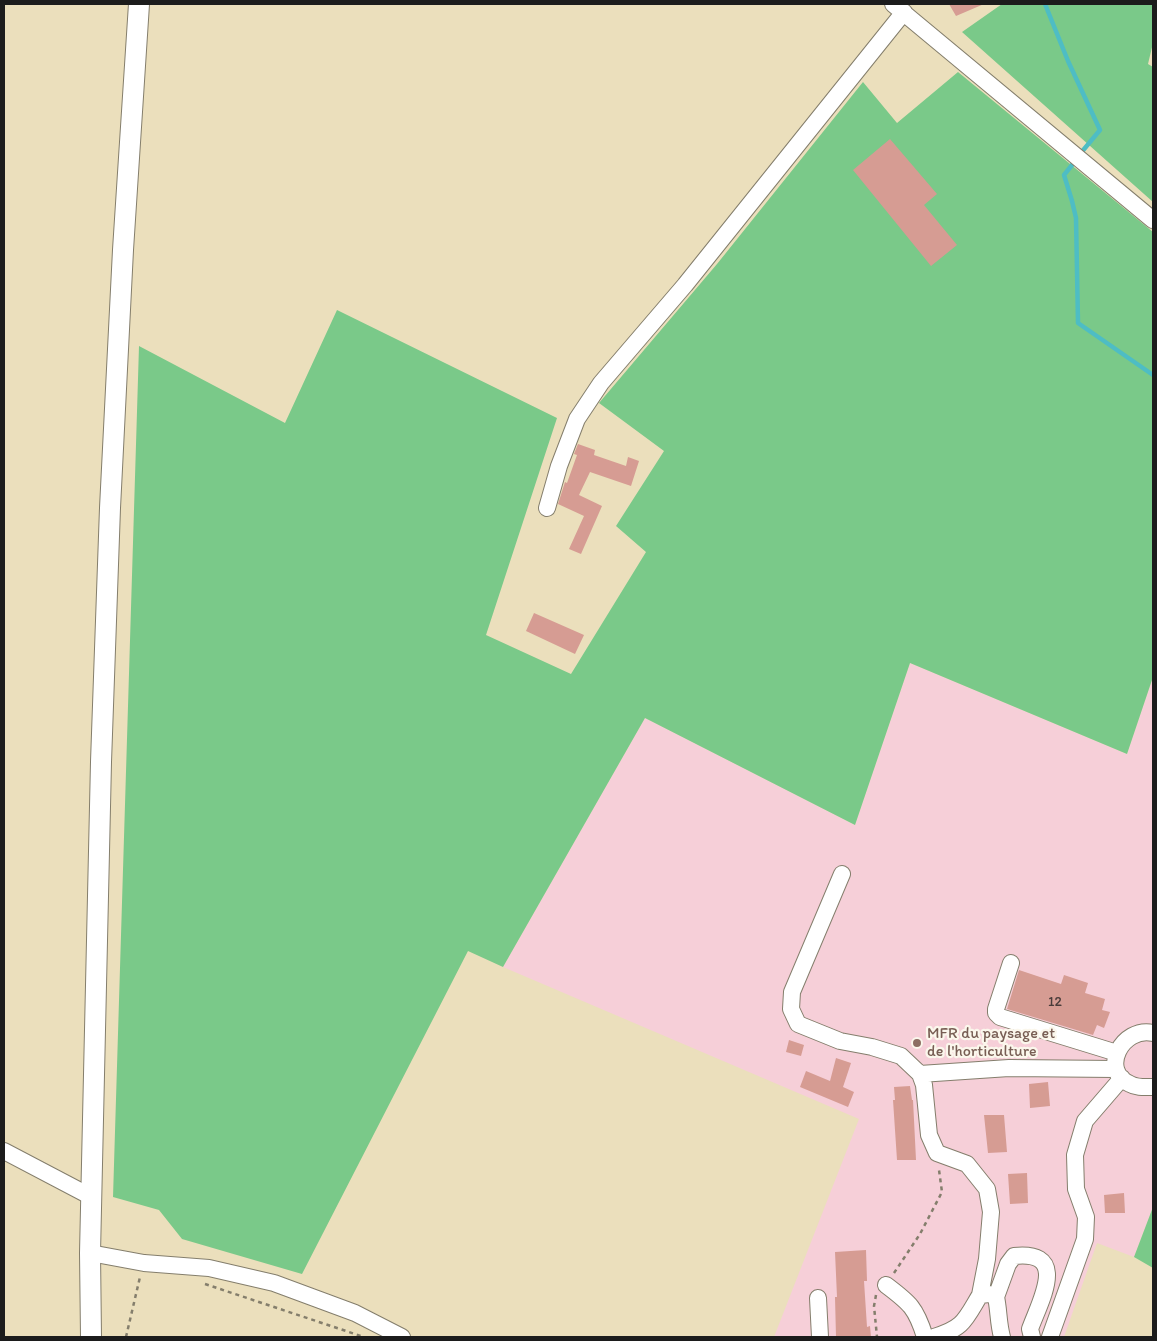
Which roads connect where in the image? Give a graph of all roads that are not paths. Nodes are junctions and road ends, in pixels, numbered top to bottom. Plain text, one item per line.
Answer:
1 (139, 4) edge
2 (898, 8) edge
3 (1153, 220) edge
4 (547, 508) dead end
5 (842, 874) dead end
6 (1011, 963) dead end
7 (1153, 1033) edge
8 (1118, 1067) junction
9 (920, 1074) junction
10 (1153, 1087) edge
11 (4, 1151) edge
12 (92, 1195) junction
13 (90, 1253) junction
14 (886, 1285) road end
15 (988, 1296) junction
16 (818, 1298) dead end
17 (91, 1337) edge
18 (402, 1337) edge
19 (820, 1337) edge
20 (925, 1337) edge
21 (934, 1337) edge
22 (1002, 1337) edge
23 (1032, 1337) edge
24 (1050, 1337) edge

1 - 12 main road
2 - 3 street
2 - 4 street
5 - 9 street
6 - 8 street
7 - 8 street
8 - 9 street
8 - 10 street
8 - 24 street
9 - 15 street
11 - 12 street
12 - 13 main road
13 - 17 main road
13 - 18 street
14 - 20 street
15 - 21 street
15 - 22 street
15 - 23 street
16 - 19 street

